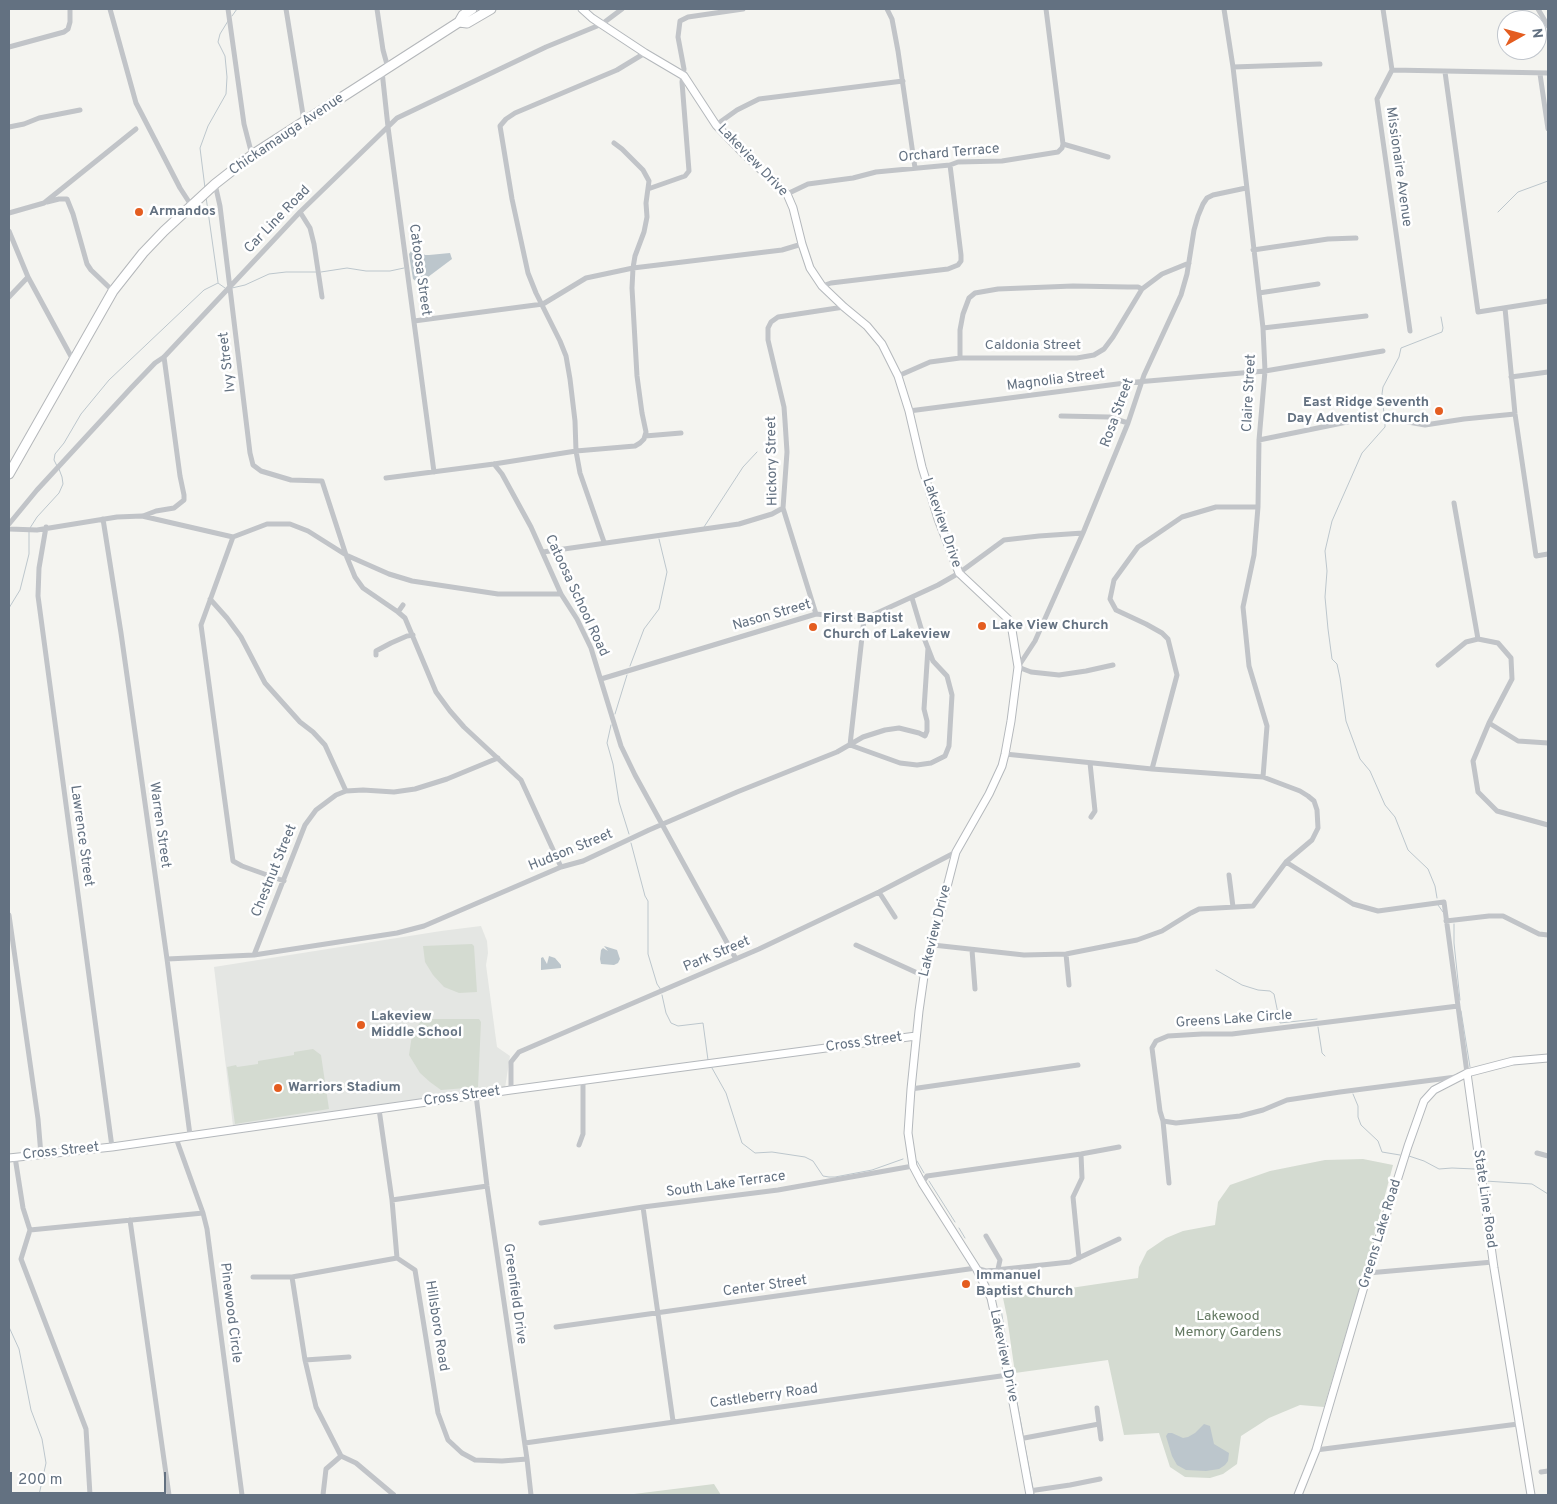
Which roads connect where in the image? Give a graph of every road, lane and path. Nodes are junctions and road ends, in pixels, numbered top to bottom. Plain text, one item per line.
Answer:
1 (70, 9) edge
2 (110, 9) edge
3 (228, 9) edge
4 (286, 9) edge
5 (377, 9) edge
6 (472, 9) edge
7 (491, 9) edge
8 (582, 9) edge
9 (622, 9) edge
10 (743, 9) edge
11 (887, 9) edge
12 (1046, 9) edge
13 (1224, 9) edge
14 (1383, 9) edge
15 (1538, 9) edge
16 (459, 22) junction
17 (602, 24) junction
18 (1548, 26) edge
19 (9, 47) edge
20 (645, 53) junction
21 (1320, 64) dead end
22 (1233, 67) junction
23 (385, 69) junction
24 (1392, 70) junction
25 (1445, 72) junction
26 (1548, 73) edge
27 (1540, 74) junction
28 (684, 76) junction
29 (903, 81) junction
30 (80, 110) dead end
31 (304, 121) junction
32 (716, 126) junction
33 (9, 127) edge
34 (388, 127) junction
35 (136, 129) dead end
36 (1548, 129) edge
37 (614, 142) dead end
38 (1063, 144) junction
39 (252, 155) junction
40 (1108, 157) dead end
41 (950, 165) junction
42 (915, 168) junction
43 (215, 184) junction
44 (1246, 188) junction
45 (648, 190) junction
46 (787, 194) junction
47 (44, 203) junction
48 (191, 205) junction
49 (9, 212) edge
50 (300, 212) junction
51 (9, 231) edge
52 (1356, 238) dead end
53 (802, 244) junction
54 (1253, 250) junction
55 (1189, 263) junction
56 (633, 268) junction
57 (28, 277) junction
58 (1318, 284) dead end
59 (230, 286) junction
60 (822, 286) junction
61 (1142, 289) junction
62 (113, 291) junction
63 (1259, 293) junction
64 (9, 297) edge
65 (322, 297) dead end
66 (1548, 301) edge
67 (543, 304) junction
68 (844, 307) junction
69 (1505, 308) junction
70 (1366, 316) dead end
71 (414, 321) junction
72 (1263, 328) junction
73 (1410, 331) dead end
74 (1384, 351) dead end
75 (164, 357) junction
76 (960, 358) junction
77 (73, 360) junction
78 (1265, 371) junction
79 (1548, 372) edge
80 (898, 376) junction
81 (1511, 377) junction
82 (1142, 382) junction
83 (909, 411) junction
84 (1515, 414) junction
85 (1061, 416) dead end
86 (1128, 423) junction
87 (681, 433) dead end
88 (645, 436) junction
89 (1260, 440) junction
90 (576, 451) junction
91 (12, 460) edge
92 (494, 464) junction
93 (434, 472) junction
94 (9, 474) edge
95 (386, 478) dead end
96 (1454, 504) dead end
97 (1258, 507) junction
98 (784, 508) junction
99 (142, 516) junction
100 (103, 519) junction
101 (9, 524) edge
102 (46, 527) junction
103 (9, 529) edge
104 (1083, 533) junction
105 (233, 537) junction
106 (604, 542) junction
107 (543, 552) junction
108 (1548, 554) edge
109 (346, 555) junction
110 (959, 573) junction
111 (562, 594) junction
112 (912, 598) junction
113 (210, 599) junction
114 (403, 605) dead end
115 (398, 612) junction
116 (816, 614) junction
117 (864, 619) junction
118 (413, 635) junction
119 (1478, 639) junction
120 (928, 648) junction
121 (376, 655) dead end
122 (1113, 665) dead end
123 (1438, 665) dead end
124 (1018, 668) junction
125 (601, 679) junction
126 (1489, 723) junction
127 (1548, 743) edge
128 (850, 745) junction
129 (1005, 754) junction
130 (498, 758) junction
131 (1090, 763) junction
132 (1152, 769) junction
133 (1263, 777) junction
134 (346, 791) junction
135 (1091, 817) dead end
136 (663, 825) junction
137 (1548, 825) edge
138 (956, 852) junction
139 (1286, 862) junction
140 (561, 867) junction
141 (1229, 875) dead end
142 (284, 881) junction
143 (879, 892) junction
144 (1233, 907) junction
145 (9, 915) edge
146 (895, 917) dead end
147 (1446, 921) junction
148 (1548, 935) edge
149 (856, 945) dead end
150 (933, 945) junction
151 (972, 950) junction
152 (1066, 954) junction
153 (254, 955) junction
154 (167, 959) junction
155 (736, 959) junction
156 (924, 976) junction
157 (1069, 985) dead end
158 (976, 989) dead end
159 (1458, 1006) junction
160 (916, 1036) junction
161 (1548, 1058) edge
162 (1078, 1065) dead end
163 (1467, 1073) junction
164 (1459, 1076) junction
165 (583, 1080) junction
166 (911, 1089) junction
167 (511, 1090) junction
168 (476, 1095) junction
169 (379, 1109) junction
170 (1162, 1121) junction
171 (190, 1135) junction
172 (176, 1138) junction
173 (579, 1145) dead end
174 (1119, 1146) dead end
175 (112, 1147) junction
176 (1537, 1153) dead end
177 (1081, 1154) junction
178 (40, 1155) junction
179 (1548, 1156) edge
180 (12, 1158) edge
181 (913, 1166) junction
182 (922, 1183) junction
183 (1169, 1183) dead end
184 (487, 1186) junction
185 (392, 1200) junction
186 (643, 1207) junction
187 (203, 1213) junction
188 (130, 1220) junction
189 (541, 1223) dead end
190 (30, 1230) junction
191 (986, 1236) dead end
192 (1119, 1239) dead end
193 (397, 1258) junction
194 (1079, 1258) junction
195 (1493, 1262) junction
196 (976, 1268) junction
197 (998, 1269) junction
198 (1368, 1273) junction
199 (253, 1277) dead end
200 (292, 1277) junction
201 (658, 1313) junction
202 (556, 1327) dead end
203 (349, 1357) dead end
204 (305, 1360) junction
205 (1008, 1375) junction
206 (1097, 1408) dead end
207 (673, 1421) junction
208 (1099, 1424) junction
209 (1518, 1424) junction
210 (1019, 1438) junction
211 (1101, 1439) dead end
212 (525, 1442) junction
213 (1316, 1450) junction
214 (341, 1456) junction
215 (527, 1459) junction
216 (1548, 1471) edge
217 (1541, 1472) dead end
218 (1100, 1479) dead end
219 (1029, 1493) edge
220 (90, 1495) edge
221 (169, 1495) edge
222 (242, 1495) edge
223 (323, 1495) edge
224 (394, 1495) edge
225 (531, 1495) edge
226 (1298, 1495) edge
227 (1531, 1495) edge

1 - 19 street
2 - 48 street
3 - 39 street
4 - 31 street
5 - 23 street, Catoosa Street
6 - 16 highway, Chickamauga Avenue
7 - 16 highway, Chickamauga Avenue
8 - 17 street, Lakeview Drive
9 - 17 street, Car Line Road
10 - 28 street
11 - 29 street
12 - 38 street
13 - 22 street, Claire Street
14 - 24 street
15 - 18 street
16 - 23 highway, Chickamauga Avenue
17 - 20 street, Lakeview Drive
17 - 34 street, Car Line Road
20 - 28 street, Lakeview Drive
20 - 67 street
21 - 22 street
22 - 44 street, Claire Street
23 - 31 highway, Chickamauga Avenue
23 - 34 street, Catoosa Street
24 - 25 street
24 - 73 street, Missionaire Avenue
25 - 27 street
25 - 69 street
26 - 27 street
27 - 36 street
28 - 32 street, Lakeview Drive
28 - 45 street
29 - 32 street
29 - 42 street
30 - 33 street
31 - 39 highway, Chickamauga Avenue
32 - 46 street, Lakeview Drive
34 - 50 street, Car Line Road
34 - 71 street, Catoosa Street
35 - 47 street
37 - 45 street
38 - 40 street
38 - 41 street, Orchard Terrace
39 - 43 highway, Chickamauga Avenue
41 - 42 street, Orchard Terrace
41 - 60 street
42 - 46 street, Orchard Terrace
43 - 48 highway, Chickamauga Avenue
43 - 59 street, Ivy Street
44 - 54 street, Claire Street
44 - 55 street, Rosa Street
45 - 56 street
46 - 53 street, Lakeview Drive
47 - 49 street
47 - 62 street
48 - 62 highway, Chickamauga Avenue
50 - 59 street, Car Line Road
50 - 65 street
51 - 57 street
52 - 54 street
53 - 56 street
53 - 60 street, Lakeview Drive
54 - 63 street, Claire Street
55 - 61 street, Caldonia Street
55 - 82 street, Rosa Street
56 - 67 street
56 - 88 street
57 - 64 street
57 - 77 street
58 - 63 street
59 - 75 street, Car Line Road
59 - 109 street, Ivy Street
60 - 68 street, Lakeview Drive
61 - 76 street, Caldonia Street
61 - 76 street
62 - 77 highway, Chickamauga Avenue
63 - 72 street, Claire Street
66 - 69 street
67 - 71 street
67 - 90 street
68 - 80 street, Lakeview Drive
68 - 98 street, Hickory Street
69 - 81 street
70 - 72 street
71 - 93 street, Catoosa Street
72 - 78 street, Claire Street
74 - 78 street, Magnolia Street
75 - 99 street
75 - 101 street, Car Line Road
76 - 80 street, Caldonia Street
77 - 91 highway, Chickamauga Avenue
78 - 82 street, Magnolia Street
78 - 89 street, Claire Street
79 - 81 street
80 - 83 street, Lakeview Drive
81 - 84 street
82 - 83 street, Magnolia Street
82 - 86 street, Rosa Street
83 - 110 street, Lakeview Drive
84 - 89 street
84 - 108 street
85 - 86 street
86 - 104 street, Rosa Street
87 - 88 street
88 - 90 street
89 - 97 street, Claire Street
90 - 92 street
90 - 106 street
91 - 94 highway, Chickamauga Avenue
92 - 93 street
92 - 107 street, Catoosa School Road
93 - 95 street
96 - 119 street
97 - 132 street
97 - 133 street, Claire Street
98 - 106 street
98 - 116 street, Hickory Street
99 - 100 street
99 - 105 street
100 - 102 street
100 - 154 street, Warren Street
102 - 103 street
102 - 175 street, Lawrence Street
104 - 110 street, Nason Street
104 - 124 street, Rosa Street
105 - 109 street
105 - 113 street
106 - 107 street
107 - 111 street, Catoosa School Road
109 - 111 street
109 - 115 street
110 - 112 street, Nason Street
110 - 124 street, Lakeview Drive
111 - 125 street, Catoosa School Road
112 - 117 street, Nason Street
112 - 120 street
113 - 134 street
113 - 142 street
114 - 115 street
115 - 118 street
116 - 117 street, Nason Street
116 - 125 street, Nason Street
117 - 128 street
118 - 121 street
118 - 130 street
119 - 123 street
119 - 126 street
120 - 128 street, Hudson Street
120 - 128 street
122 - 124 street
124 - 129 street, Lakeview Drive
125 - 136 street, Catoosa School Road
126 - 127 street
126 - 137 street
128 - 136 street, Hudson Street
129 - 131 street
129 - 138 street, Lakeview Drive
130 - 134 street, Chestnut Street
130 - 140 street
131 - 132 street
131 - 135 street
132 - 133 street
133 - 139 street
134 - 142 street, Chestnut Street
136 - 140 street, Hudson Street
136 - 155 street, Catoosa School Road
138 - 143 street, Park Street
138 - 150 street, Lakeview Drive
139 - 144 street
139 - 147 street, State Line Road
140 - 153 street, Hudson Street
141 - 144 street
142 - 153 street, Chestnut Street
143 - 146 street
143 - 155 street, Park Street
144 - 152 street
145 - 178 street
147 - 148 street
147 - 159 street, State Line Road
149 - 156 street
150 - 151 street
150 - 156 street, Lakeview Drive
151 - 152 street
151 - 158 street
152 - 157 street
153 - 154 street, Hudson Street
154 - 171 street, Warren Street
155 - 167 street, Park Street
156 - 160 street, Lakeview Drive
159 - 163 street, State Line Road
159 - 170 street, Greens Lake Circle
160 - 165 street, Cross Street
160 - 166 street, Lakeview Drive
161 - 163 street, Greens Lake Road
162 - 166 street
163 - 164 street, Greens Lake Road
163 - 195 street, State Line Road
164 - 170 street
164 - 198 street, Greens Lake Road
165 - 167 street, Cross Street
165 - 173 street
166 - 181 street, Lakeview Drive
167 - 168 street, Cross Street
168 - 169 street, Cross Street
168 - 184 street, Greenfield Drive
169 - 171 street, Cross Street
169 - 185 street
170 - 183 street
171 - 172 street, Cross Street
172 - 175 street, Cross Street
172 - 187 street, Pinewood Circle
174 - 177 street
175 - 178 street, Cross Street
176 - 179 street
177 - 182 street
177 - 194 street
178 - 180 street, Cross Street
180 - 190 street
181 - 182 street, Lakeview Drive
181 - 186 street, South Lake Terrace
182 - 196 street, Lakeview Drive
184 - 185 street
184 - 212 street, Greenfield Drive
185 - 193 street
186 - 189 street, South Lake Terrace
186 - 201 street
187 - 188 street
187 - 222 street, Pinewood Circle
188 - 190 street
188 - 221 street
190 - 220 street
191 - 197 street
192 - 194 street, Center Street
193 - 200 street
193 - 215 street, Hillsboro Road
194 - 197 street, Center Street
195 - 198 street
195 - 209 street, State Line Road
196 - 197 street, Center Street
196 - 201 street, Center Street
196 - 205 street, Lakeview Drive
198 - 213 street, Greens Lake Road
199 - 200 street
200 - 204 street
201 - 202 street, Center Street
201 - 207 street
203 - 204 street
204 - 214 street
205 - 207 street, Castleberry Road
205 - 210 street, Lakeview Drive
206 - 208 street
207 - 212 street, Castleberry Road
208 - 210 street
208 - 211 street
209 - 213 street
209 - 227 street, State Line Road
210 - 219 street, Lakeview Drive
212 - 215 street, Greenfield Drive
213 - 226 street, Greens Lake Road
214 - 223 street
214 - 224 street
215 - 225 street, Greenfield Drive
216 - 217 street
218 - 219 street

